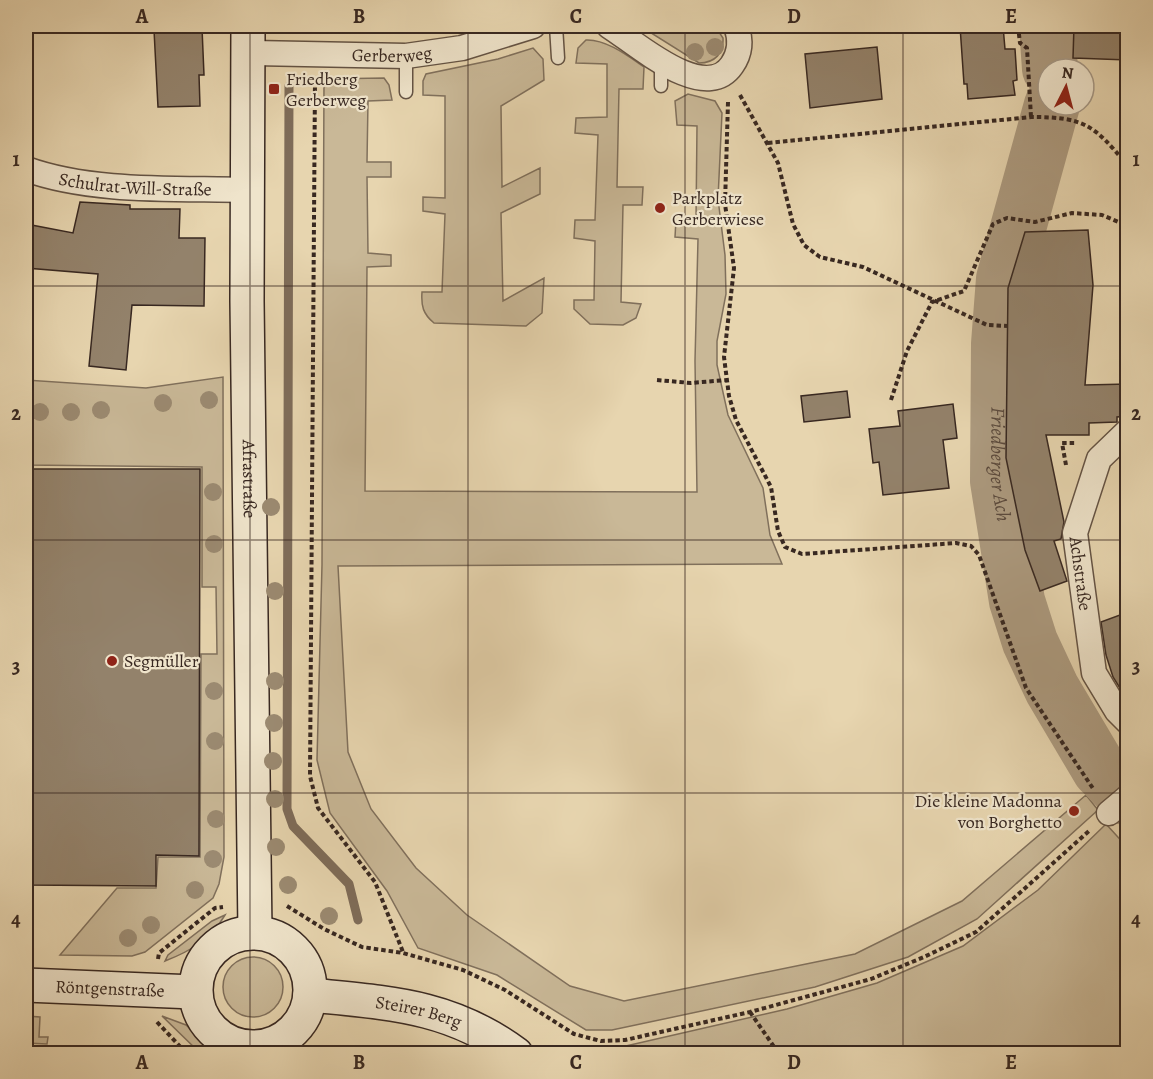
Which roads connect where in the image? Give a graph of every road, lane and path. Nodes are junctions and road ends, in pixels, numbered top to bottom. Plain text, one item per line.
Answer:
1 (533, 26) edge
2 (556, 26) edge
3 (609, 26) edge
4 (736, 26) edge
5 (1018, 26) edge
6 (248, 39) edge
7 (315, 55) junction
8 (406, 56) junction
9 (558, 58) dead end
10 (662, 60) junction
11 (726, 71) junction
12 (661, 86) dead end
13 (406, 92) dead end
14 (1031, 117) junction
15 (767, 143) junction
16 (1128, 166) edge
17 (26, 169) edge
18 (247, 190) junction
19 (1128, 226) edge
20 (932, 302) junction
21 (1007, 326) dead end
22 (657, 380) dead end
23 (727, 380) junction
24 (891, 400) dead end
25 (1128, 431) edge
26 (1128, 722) edge
27 (1117, 806) edge
28 (254, 919) junction
29 (403, 953) junction
30 (26, 985) edge
31 (157, 989) junction
32 (194, 992) junction
33 (310, 995) junction
34 (750, 1012) junction
35 (253, 1050) edge
36 (516, 1053) edge
37 (779, 1053) edge

1 - 8 street, Gerberweg
2 - 9 lane
3 - 10 street
4 - 11 street
5 - 14 path
6 - 7 street, Gerberweg
6 - 18 street, Afrastraße
7 - 8 street, Gerberweg
7 - 29 path
8 - 13 lane
10 - 11 street
10 - 12 lane
11 - 15 path
11 - 23 path
14 - 15 path
14 - 16 path
15 - 20 path
17 - 18 street, Schulrat-Will-Straße
18 - 28 street, Afrastraße
19 - 20 path
20 - 21 path
20 - 24 path
22 - 23 path
23 - 27 path
25 - 26 street, Achstraße
27 - 34 path
28 - 29 path
28 - 31 path
28 - 32 street
28 - 33 street
29 - 34 path
30 - 31 street, Röntgenstraße
31 - 32 street, Röntgenstraße
32 - 35 street
33 - 35 street
33 - 36 street, Steirer Berg
34 - 37 path

